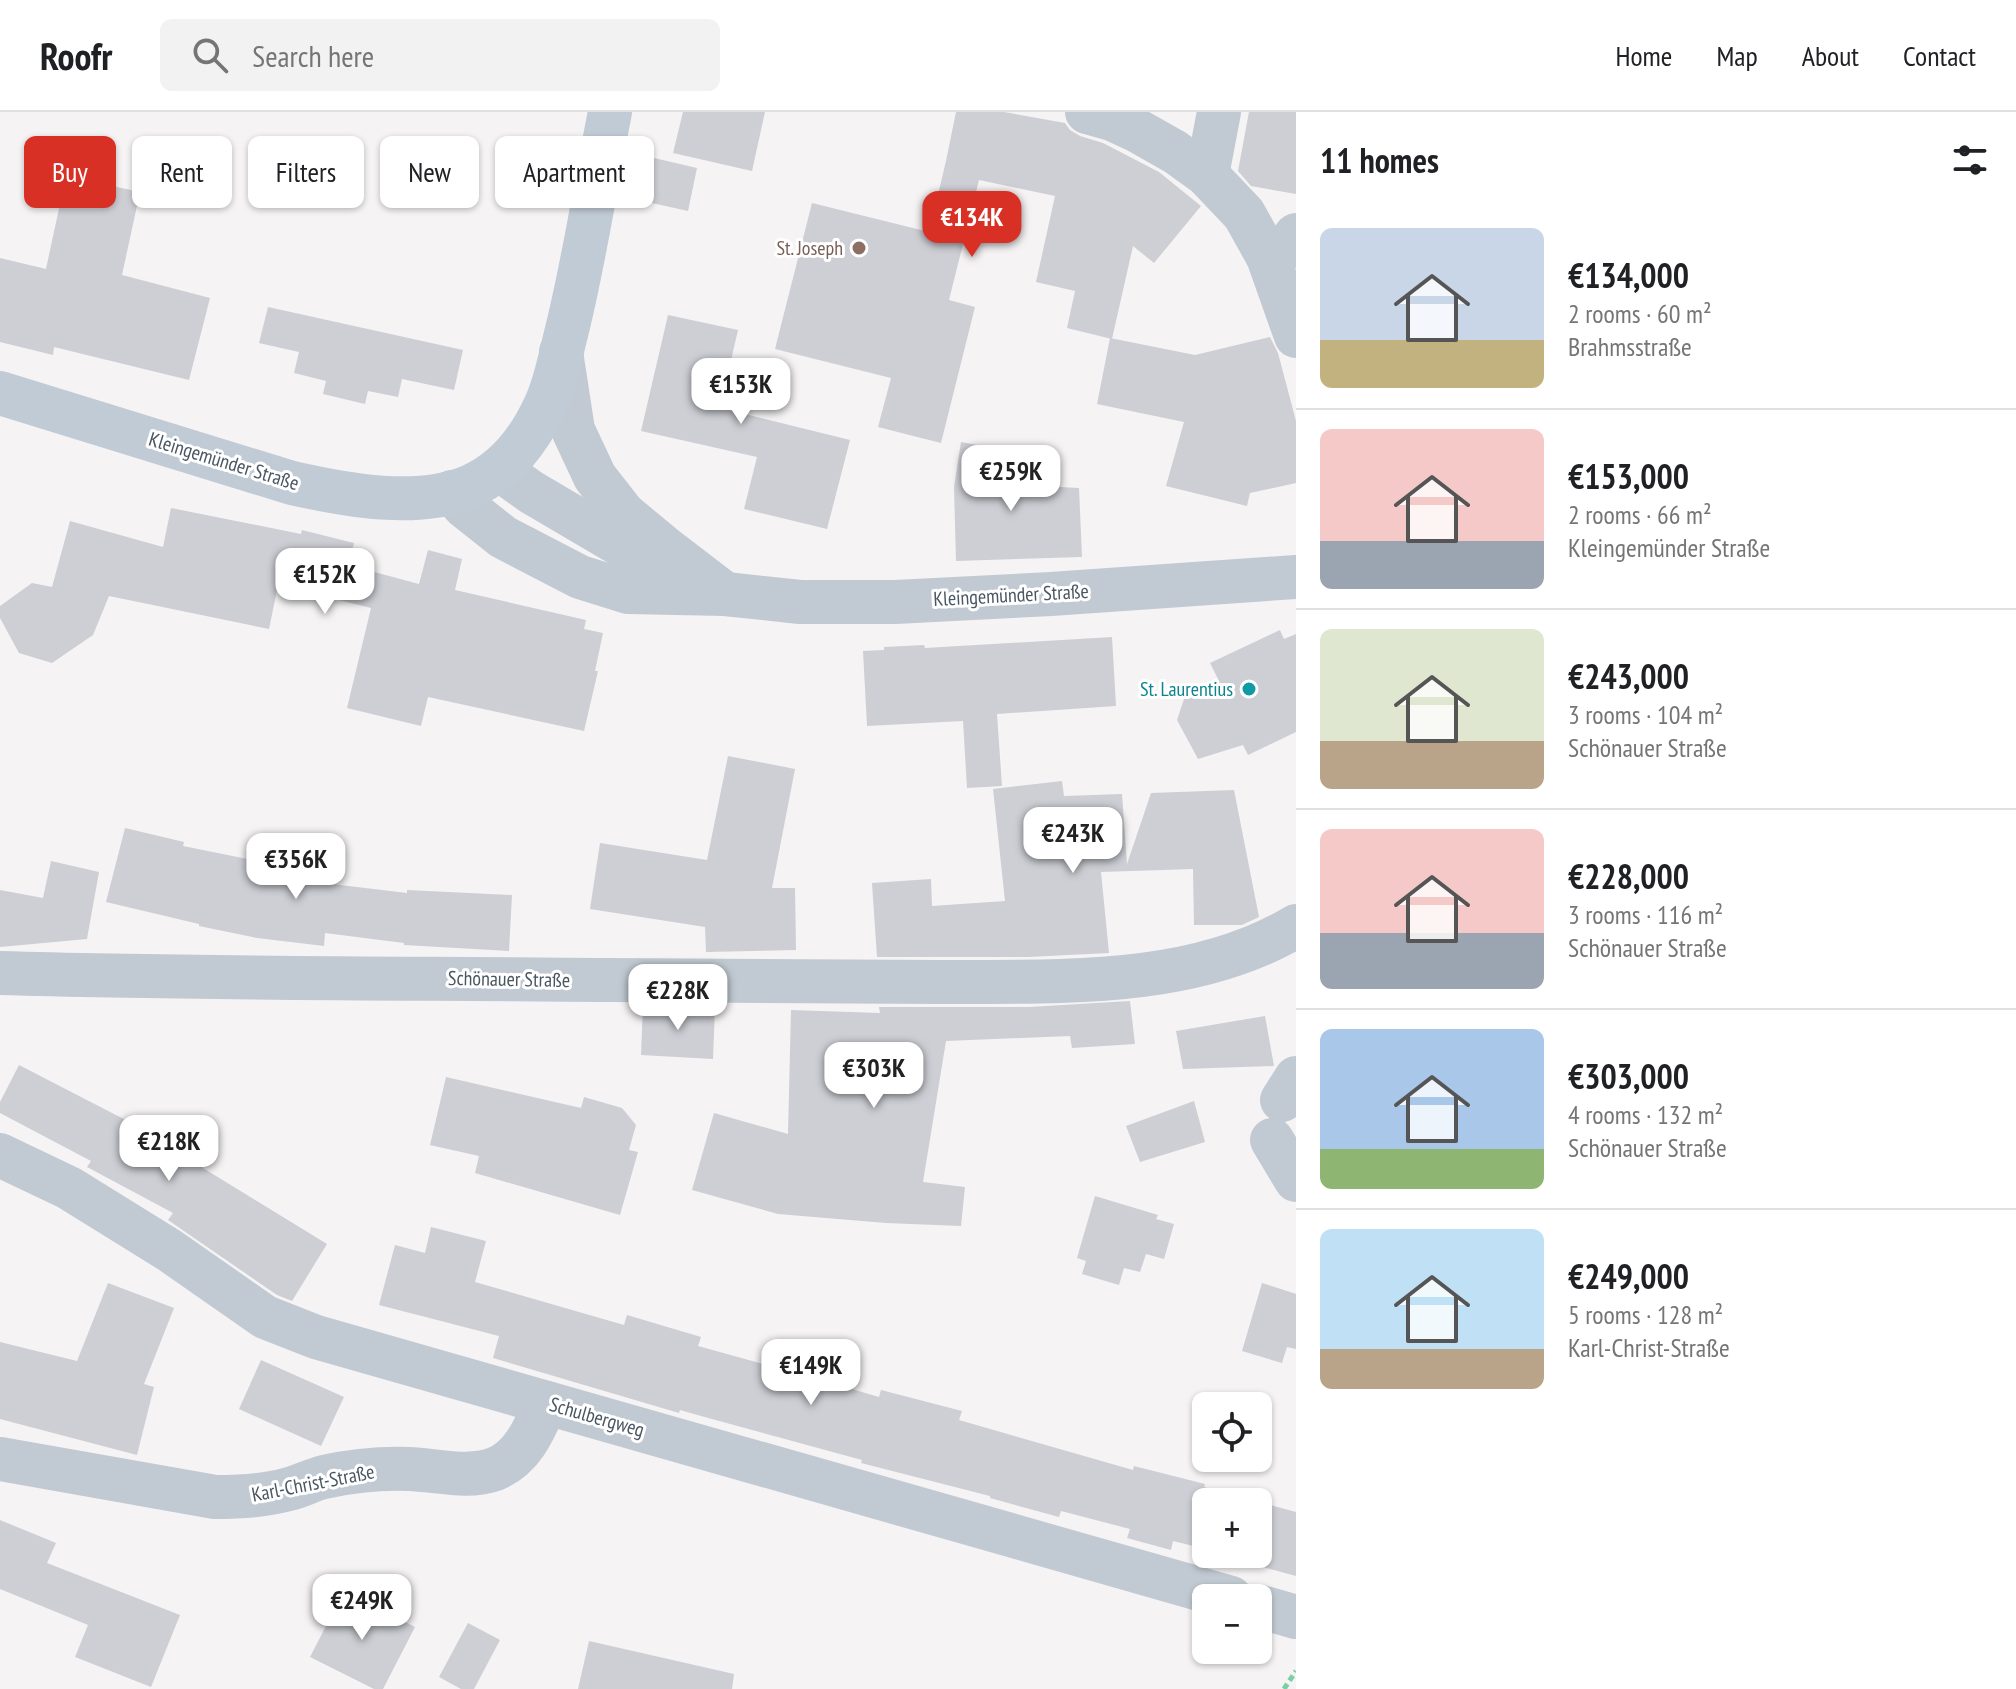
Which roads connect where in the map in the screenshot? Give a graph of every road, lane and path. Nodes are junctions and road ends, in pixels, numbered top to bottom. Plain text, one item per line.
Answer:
1 (610, 112) edge
2 (1087, 112) edge
3 (1219, 112) edge
4 (1207, 175) junction
5 (1282, 246) edge
6 (1296, 336) edge
7 (561, 352) junction
8 (0, 393) edge
9 (499, 469) junction
10 (452, 492) junction
11 (1296, 577) edge
12 (725, 594) junction
13 (1296, 926) edge
14 (0, 973) edge
15 (1283, 1106) edge
16 (0, 1155) edge
17 (1296, 1180) edge
18 (546, 1403) junction
19 (0, 1459) edge
20 (1192, 1587) edge
21 (1272, 1610) edge
22 (1296, 1617) edge
23 (1296, 1671) edge
24 (1284, 1689) edge

1 - 7 street
2 - 4 street
3 - 4 street
4 - 5 street
5 - 6 street
7 - 9 street
7 - 12 street
8 - 10 street, Kleingemünder Straße
9 - 10 street, Kleingemünder Straße
9 - 12 street, Kleingemünder Straße
10 - 12 street, Kleingemünder Straße
11 - 12 street, Kleingemünder Straße
13 - 14 street, Schönauer Straße
15 - 17 street
16 - 18 street, Schulbergweg
18 - 19 street, Karl-Christ-Straße
18 - 20 street, Schulbergweg
21 - 22 street
23 - 24 path

